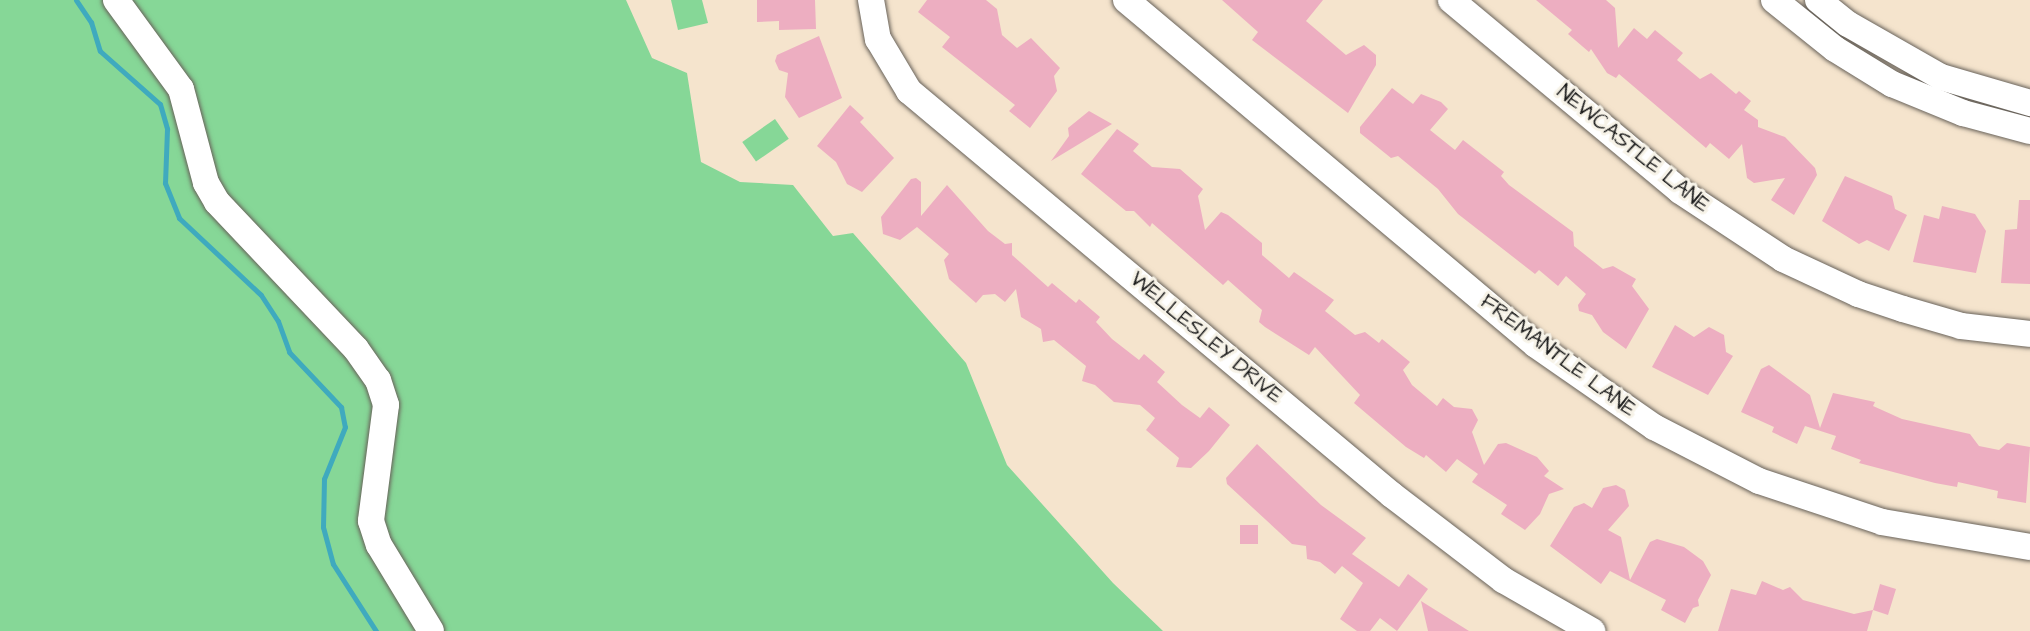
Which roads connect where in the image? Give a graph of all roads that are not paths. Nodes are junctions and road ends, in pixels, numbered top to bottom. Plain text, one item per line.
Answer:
1 (116, 0) edge
2 (871, 0) edge
3 (1126, 0) edge
4 (1451, 0) edge
5 (1774, 0) edge
6 (1818, 0) edge
7 (2030, 103) edge
8 (2030, 131) edge
9 (2030, 334) edge
10 (2030, 547) edge
11 (430, 631) edge
12 (1592, 631) edge

1 - 11 street
2 - 12 street, WELLESLEY DRIVE
3 - 10 street, FREMANTLE LANE
4 - 9 street, NEWCASTLE LANE
5 - 8 street
6 - 7 street

